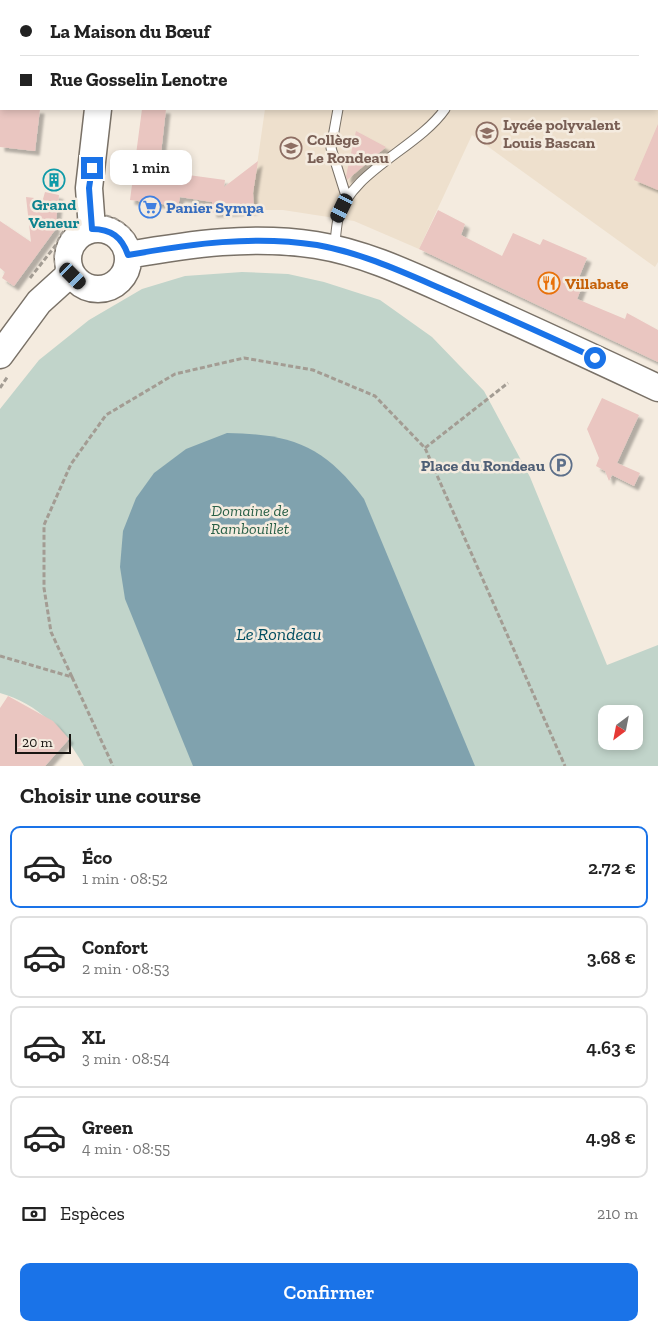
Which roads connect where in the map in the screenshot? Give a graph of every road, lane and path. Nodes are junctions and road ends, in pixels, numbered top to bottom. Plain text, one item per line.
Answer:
1 (98, 110) edge
2 (338, 110) edge
3 (444, 110) edge
4 (347, 199) junction
5 (91, 222) junction
6 (334, 249) junction
7 (133, 254) junction
8 (67, 276) junction
9 (0, 355) edge
10 (508, 383) dead end
11 (658, 388) edge
12 (425, 448) junction
13 (0, 656) edge
14 (72, 677) junction
15 (113, 766) edge
16 (565, 766) edge

1 - 5 main road
2 - 4 lane
3 - 4 lane
4 - 6 lane
5 - 7 main road
5 - 7 path
5 - 8 main road
5 - 8 path
6 - 7 main road
6 - 11 main road
7 - 8 main road
7 - 8 path
8 - 9 main road
10 - 12 path
12 - 14 path
12 - 16 path
13 - 14 path
14 - 15 path

